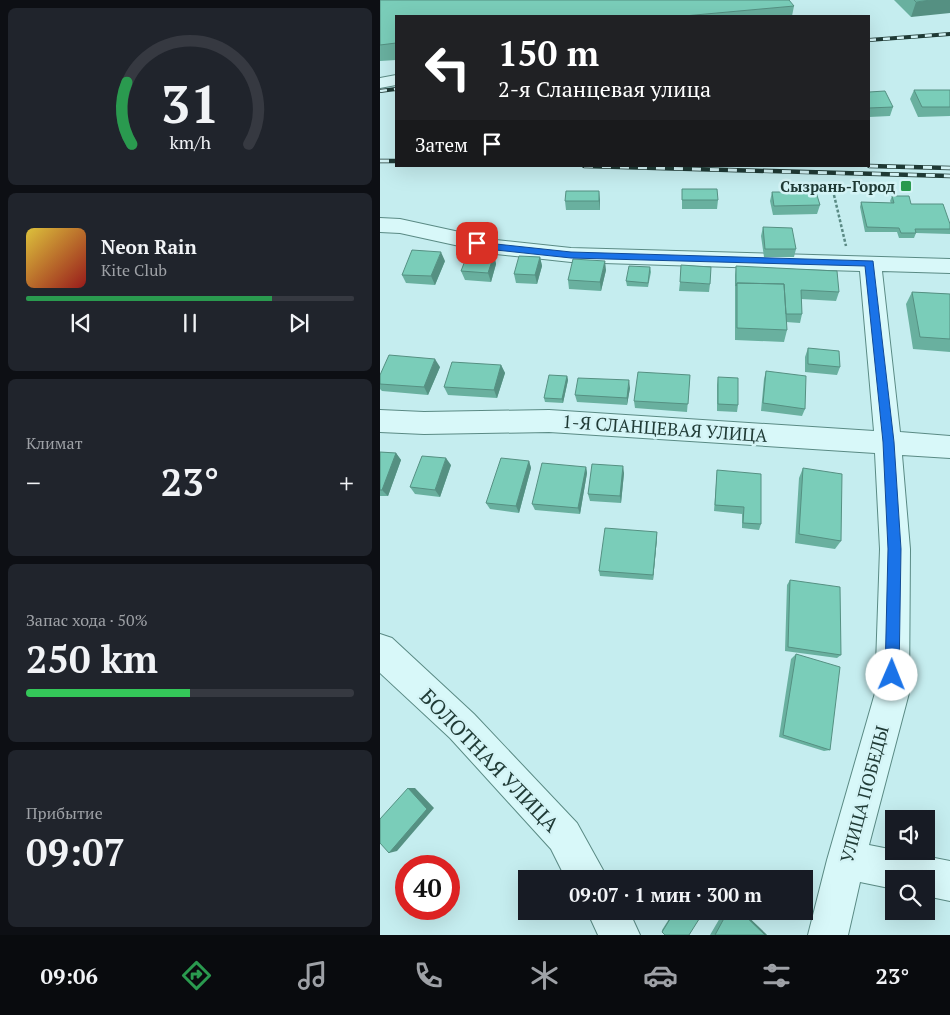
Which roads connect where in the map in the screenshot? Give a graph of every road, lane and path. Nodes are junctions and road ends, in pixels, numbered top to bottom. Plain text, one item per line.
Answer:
1 (395, 80) edge
2 (380, 83) edge
3 (834, 195) dead end
4 (380, 225) edge
5 (860, 263) junction
6 (950, 266) edge
7 (380, 421) edge
8 (888, 442) junction
9 (950, 447) edge
10 (380, 650) edge
11 (846, 860) junction
12 (583, 870) edge
13 (950, 881) edge
14 (612, 920) edge
15 (620, 935) edge
16 (828, 935) edge

1 - 2 street
3 - 5 path
4 - 5 street
5 - 6 street
5 - 8 street, УЛИЦА ПОБЕДЫ
7 - 8 street, 1-Я СЛАНЦЕВАЯ УЛИЦА
8 - 9 street, 1-Я СЛАНЦЕВАЯ УЛИЦА
8 - 11 street, УЛИЦА ПОБЕДЫ
10 - 12 street, БОЛОТНАЯ УЛИЦА
11 - 13 street
11 - 16 street, УЛИЦА ПОБЕДЫ
14 - 15 street

